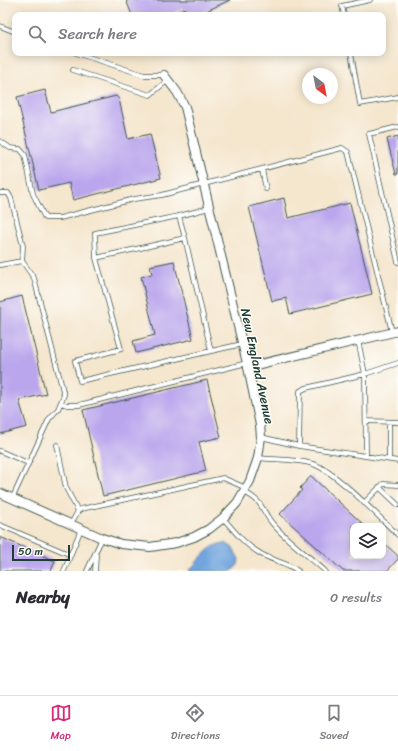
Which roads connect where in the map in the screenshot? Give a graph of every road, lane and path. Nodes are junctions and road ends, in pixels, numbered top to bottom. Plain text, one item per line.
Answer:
1 (370, 0) edge
2 (343, 12) edge
3 (0, 26) edge
4 (12, 31) edge
5 (85, 56) edge
6 (352, 56) edge
7 (74, 70) dead end
8 (166, 78) junction
9 (398, 98) edge
10 (398, 127) edge
11 (0, 142) edge
12 (262, 170) junction
13 (203, 184) junction
14 (266, 189) dead end
15 (0, 193) edge
16 (209, 208) junction
17 (179, 216) junction
18 (185, 238) junction
19 (96, 258) junction
20 (22, 261) junction
21 (398, 262) edge
22 (0, 265) edge
23 (395, 331) edge
24 (358, 340) junction
25 (242, 344) junction
26 (211, 351) junction
27 (398, 363) edge
28 (248, 365) junction
29 (365, 374) junction
30 (61, 403) junction
31 (366, 421) junction
32 (389, 422) junction
33 (398, 422) edge
34 (261, 437) junction
35 (57, 445) dead end
36 (299, 446) junction
37 (0, 451) edge
38 (366, 456) junction
39 (258, 458) junction
40 (389, 459) junction
41 (398, 461) edge
42 (28, 463) junction
43 (398, 485) edge
44 (379, 487) junction
45 (245, 490) junction
46 (0, 494) edge
47 (12, 499) junction
48 (364, 503) junction
49 (398, 505) edge
50 (78, 511) junction
51 (223, 518) junction
52 (71, 524) junction
53 (0, 525) edge
54 (81, 529) junction
55 (398, 535) edge
56 (102, 538) junction
57 (96, 553) junction
58 (71, 555) junction
59 (64, 571) edge
60 (87, 571) edge
61 (95, 571) edge
62 (298, 571) edge
63 (325, 571) edge

1 - 2 lane
3 - 4 lane
5 - 8 lane
6 - 9 lane
7 - 8 lane
8 - 13 street, New England Avenue
10 - 21 lane
11 - 13 lane
12 - 13 lane
12 - 14 lane
12 - 23 lane
13 - 16 street, New England Avenue
15 - 20 lane
16 - 17 lane
16 - 25 street, New England Avenue
17 - 18 lane
17 - 19 lane
18 - 19 lane
18 - 26 lane
19 - 26 lane
20 - 22 lane
20 - 30 lane
23 - 24 street
24 - 28 street
24 - 29 lane
25 - 26 lane
25 - 28 street, New England Avenue
27 - 29 lane
28 - 30 lane
28 - 34 street, New England Avenue
29 - 31 lane
29 - 36 lane
30 - 42 lane
31 - 32 lane
31 - 38 lane
32 - 33 lane
32 - 40 lane
34 - 36 lane
34 - 39 street, New England Avenue
35 - 50 lane
36 - 38 lane
37 - 42 lane
38 - 40 lane
39 - 45 street, New England Avenue
39 - 48 lane
40 - 41 lane
42 - 47 lane
43 - 44 lane
44 - 48 lane
44 - 49 lane
45 - 50 lane
45 - 51 street, New England Avenue
45 - 63 lane
46 - 47 street, New England Avenue
47 - 52 street, New England Avenue
48 - 55 lane
50 - 52 lane
51 - 56 street, New England Avenue
51 - 62 lane
52 - 54 street, New England Avenue
53 - 58 lane
54 - 56 street, New England Avenue
54 - 58 lane
56 - 57 lane
57 - 60 lane
57 - 61 lane
58 - 59 lane

